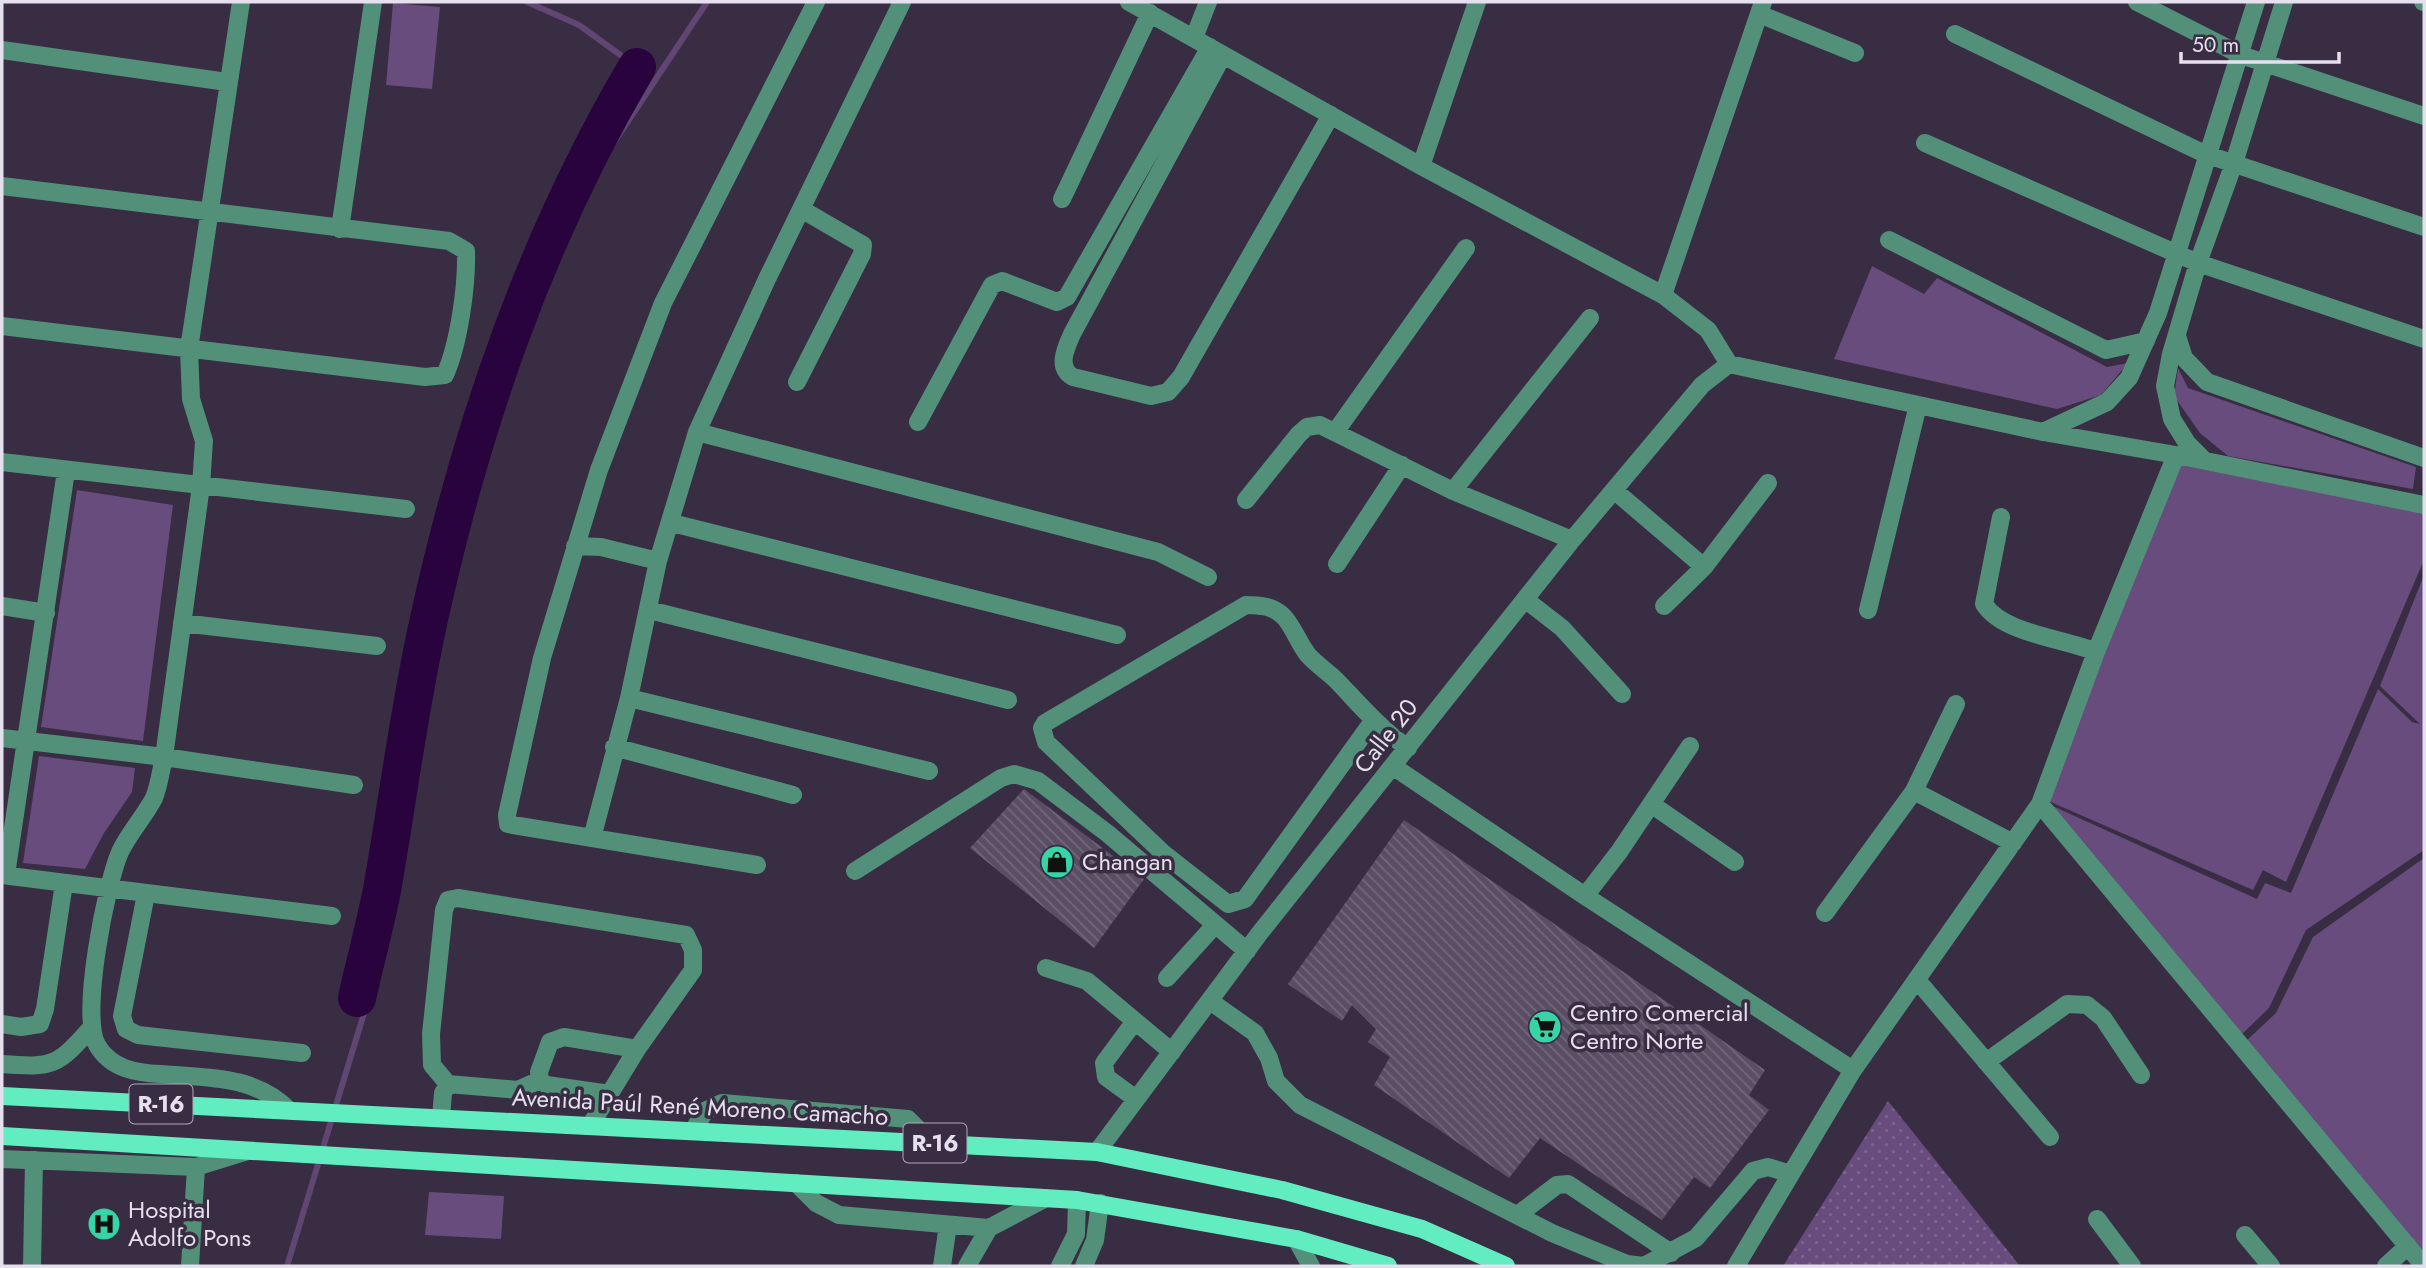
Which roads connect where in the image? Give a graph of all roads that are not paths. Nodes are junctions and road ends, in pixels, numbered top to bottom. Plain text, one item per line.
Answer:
1 (241, 2) edge
2 (373, 2) edge
3 (816, 2) edge
4 (902, 2) edge
5 (1129, 2) edge
6 (1208, 2) edge
7 (1477, 2) edge
8 (2137, 2) edge
9 (2256, 2) edge
10 (2284, 2) edge
11 (1761, 8) edge
12 (1150, 13) junction
13 (1955, 34) dead end
14 (1194, 38) junction
15 (2, 50) edge
16 (1217, 51) junction
17 (1855, 53) dead end
18 (2241, 55) junction
19 (2264, 62) junction
20 (227, 82) junction
21 (1331, 115) junction
22 (2424, 116) edge
23 (1926, 143) dead end
24 (2205, 154) junction
25 (2234, 163) junction
26 (1421, 166) junction
27 (2, 186) edge
28 (1062, 199) dead end
29 (801, 209) junction
30 (209, 212) junction
31 (2424, 227) edge
32 (340, 229) junction
33 (1889, 240) dead end
34 (1466, 248) dead end
35 (2176, 254) junction
36 (2198, 263) junction
37 (1663, 295) junction
38 (1590, 318) dead end
39 (2, 326) edge
40 (2177, 336) junction
41 (2424, 339) edge
42 (2146, 341) junction
43 (189, 349) junction
44 (1729, 364) junction
45 (797, 382) dead end
46 (1918, 405) junction
47 (918, 422) dead end
48 (1336, 431) junction
49 (697, 432) junction
50 (2043, 432) junction
51 (2176, 455) junction
52 (2424, 458) edge
53 (2205, 461) junction
54 (2, 462) edge
55 (1402, 466) junction
56 (66, 471) junction
57 (1768, 482) dead end
58 (201, 486) junction
59 (1453, 491) junction
60 (1615, 491) junction
61 (1246, 500) dead end
62 (2424, 505) edge
63 (406, 509) dead end
64 (2001, 517) dead end
65 (672, 523) junction
66 (1572, 540) junction
67 (575, 546) junction
68 (658, 561) junction
69 (1337, 564) dead end
70 (1704, 567) junction
71 (1208, 577) dead end
72 (1526, 600) junction
73 (2, 606) edge
74 (1664, 606) dead end
75 (649, 610) junction
76 (1868, 610) dead end
77 (46, 613) junction
78 (182, 623) junction
79 (1117, 635) dead end
80 (377, 646) dead end
81 (2096, 652) junction
82 (1622, 694) dead end
83 (629, 698) junction
84 (1008, 700) dead end
85 (1956, 704) dead end
86 (1373, 721) junction
87 (2, 738) edge
88 (27, 741) junction
89 (1690, 746) dead end
90 (614, 747) junction
91 (1408, 748) junction
92 (164, 757) junction
93 (1394, 767) junction
94 (929, 771) dead end
95 (354, 785) dead end
96 (1914, 791) junction
97 (793, 795) dead end
98 (1651, 804) junction
99 (2040, 804) junction
100 (592, 838) junction
101 (2013, 843) junction
102 (1735, 862) dead end
103 (757, 865) dead end
104 (856, 871) dead end
105 (4, 875) edge
106 (64, 883) junction
107 (108, 888) junction
108 (146, 894) junction
109 (1584, 896) junction
110 (1825, 912) dead end
111 (332, 916) dead end
112 (1214, 926) junction
113 (1247, 951) junction
114 (1046, 968) dead end
115 (1167, 978) dead end
116 (1917, 980) junction
117 (1210, 1001) junction
118 (1135, 1021) junction
119 (2, 1024) edge
120 (92, 1027) junction
121 (637, 1049) junction
122 (1172, 1052) junction
123 (302, 1053) dead end
124 (1986, 1062) junction
125 (2, 1064) edge
126 (1853, 1070) junction
127 (2141, 1075) dead end
128 (540, 1080) junction
129 (448, 1084) junction
130 (610, 1094) junction
131 (2, 1096) edge
132 (1136, 1100) junction
133 (289, 1110) junction
134 (441, 1118) junction
135 (590, 1126) junction
136 (693, 1131) junction
137 (2, 1136) edge
138 (2049, 1138) dead end
139 (932, 1143) junction
140 (248, 1151) junction
141 (1097, 1152) junction
142 (2, 1159) edge
143 (34, 1160) junction
144 (196, 1167) junction
145 (1791, 1174) junction
146 (796, 1183) junction
147 (1046, 1198) junction
148 (1077, 1200) junction
149 (1100, 1203) junction
150 (1519, 1214) junction
151 (2097, 1219) dead end
152 (948, 1225) junction
153 (989, 1228) junction
154 (2245, 1235) dead end
155 (1296, 1239) junction
156 (2408, 1246) junction
157 (1671, 1253) junction
158 (32, 1266) edge
159 (190, 1266) edge
160 (942, 1266) edge
161 (967, 1266) edge
162 (1060, 1266) edge
163 (1084, 1266) edge
164 (1311, 1266) edge
165 (1388, 1266) edge
166 (1506, 1266) edge
167 (1735, 1266) edge
168 (2132, 1266) edge
169 (2271, 1266) edge
170 (2386, 1266) edge
171 (2424, 1266) edge

1 - 20 street
2 - 32 street
3 - 67 street
4 - 29 street
5 - 12 street
6 - 14 street
7 - 26 street
8 - 18 street
9 - 18 street
10 - 19 street
11 - 17 street
11 - 37 street
12 - 14 street
12 - 28 street
13 - 24 street
14 - 16 street
15 - 20 street
16 - 21 street
16 - 21 street
16 - 47 street
18 - 19 street
18 - 24 street
19 - 22 street
19 - 25 street
20 - 30 street
21 - 26 street
23 - 35 street
24 - 25 street
24 - 35 street
25 - 31 street
25 - 36 street
26 - 37 street
27 - 30 street
29 - 45 street
29 - 49 street
30 - 32 street
30 - 43 street
32 - 43 street
33 - 42 street
34 - 48 street
35 - 36 street
35 - 42 street
36 - 40 street
36 - 41 street
37 - 44 street
38 - 59 street
39 - 43 street
40 - 52 street
40 - 53 street
42 - 50 street
43 - 58 street
44 - 46 street
44 - 60 street, Calle 20
46 - 50 street
46 - 76 street
48 - 55 street
48 - 61 street
49 - 65 street
49 - 71 street
50 - 51 street
51 - 53 street
51 - 81 street
53 - 62 street
54 - 56 street
55 - 59 street
55 - 69 street
56 - 58 street
56 - 77 street
57 - 70 street
58 - 63 street
58 - 78 street
59 - 66 street
60 - 66 street, Calle 20
60 - 70 street
64 - 81 street
65 - 68 street
65 - 79 street
66 - 72 street, Calle 20
67 - 68 street
67 - 100 street
68 - 75 street
70 - 74 street
72 - 82 street
72 - 91 street, Calle 20
73 - 77 street
75 - 83 street
75 - 84 street
77 - 88 street
78 - 80 street
78 - 92 street
81 - 99 street
83 - 90 street
83 - 94 street
85 - 96 street
86 - 86 street
86 - 91 street
87 - 88 street
88 - 92 street
88 - 105 street
89 - 98 street
90 - 97 street
90 - 100 street
91 - 93 street, Calle 20
92 - 95 street
92 - 107 street
93 - 109 street
93 - 113 street, Calle 20
96 - 101 street
96 - 110 street
98 - 102 street
98 - 109 street
99 - 101 street
99 - 156 street
100 - 103 street
101 - 116 street
104 - 112 street
105 - 106 street
106 - 107 street
106 - 119 street
107 - 108 street
107 - 120 street
108 - 111 street
108 - 123 street
109 - 126 street
112 - 113 street
112 - 115 street
113 - 117 street, Calle 20
114 - 118 street
116 - 124 street
116 - 126 street
117 - 122 street, Calle 20
117 - 150 street
118 - 122 street
118 - 132 street
120 - 125 street
120 - 133 street
121 - 128 street
121 - 129 street
121 - 130 street
122 - 132 street, Calle 20
124 - 127 street
124 - 138 street
126 - 145 street
128 - 129 street
128 - 130 street
129 - 134 street
130 - 135 street
131 - 133 main road, Avenida Paúl René Moreno Camacho / R-16
132 - 141 street, Calle 20
133 - 134 main road, Avenida Paúl René Moreno Camacho / R-16
134 - 135 main road, Avenida Paúl René Moreno Camacho / R-16
135 - 136 main road, Avenida Paúl René Moreno Camacho / R-16
136 - 139 main road, Avenida Paúl René Moreno Camacho / R-16
136 - 139 street
137 - 140 main road, R-16
139 - 141 main road, Avenida Paúl René Moreno Camacho / R-16
140 - 144 street
140 - 146 main road, R-16
141 - 166 main road, Avenida Paúl René Moreno Camacho / R-16
142 - 143 street
143 - 144 street
143 - 158 street
144 - 159 street
145 - 157 street
145 - 167 street
146 - 147 main road, R-16
146 - 152 street
147 - 148 main road, R-16
147 - 153 street
148 - 149 main road, R-16
148 - 162 street
149 - 155 main road, R-16
149 - 163 street
150 - 157 street
150 - 157 street
151 - 168 street
152 - 153 street
152 - 160 street
153 - 161 street
154 - 169 street
155 - 164 street
155 - 165 main road, R-16
156 - 170 street
156 - 171 street

